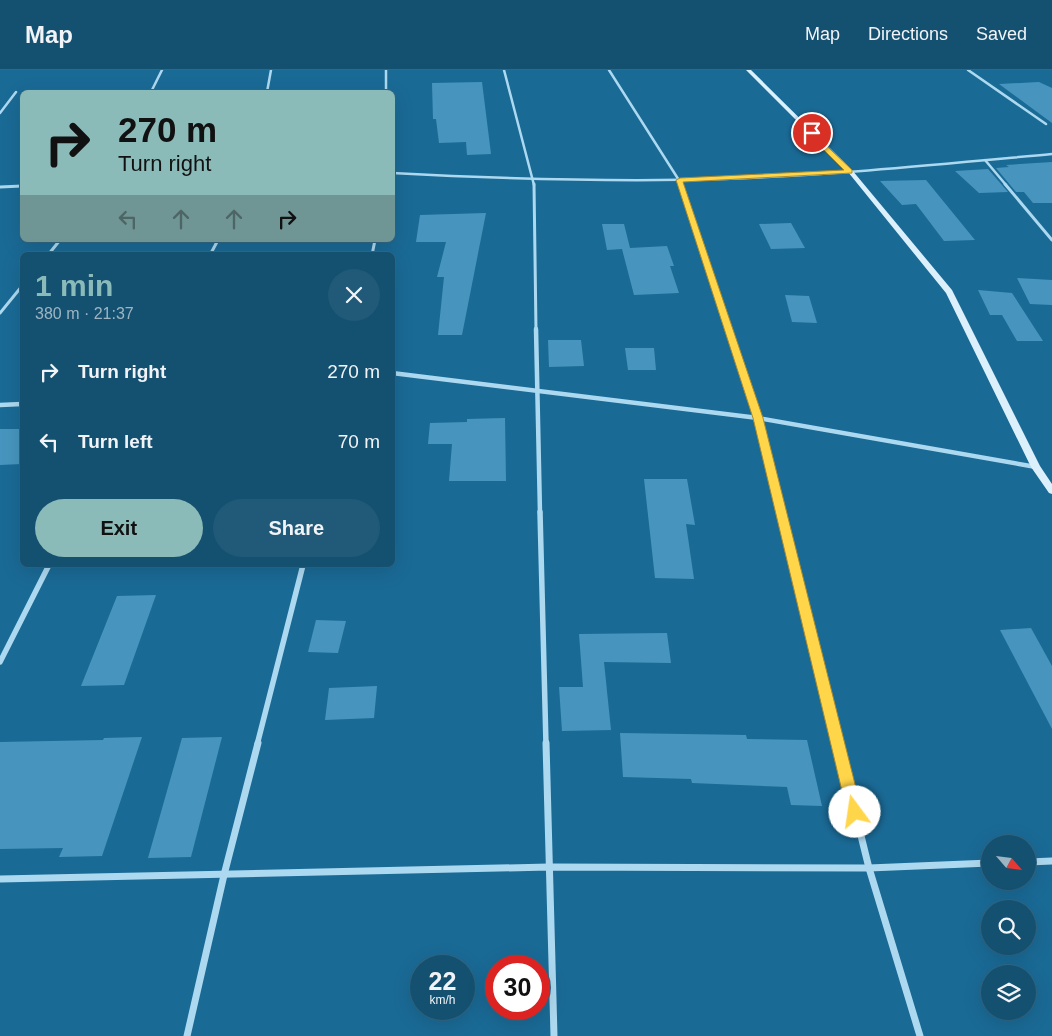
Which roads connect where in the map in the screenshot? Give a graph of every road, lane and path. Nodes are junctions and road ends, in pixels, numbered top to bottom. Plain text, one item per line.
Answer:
1 (162, 70) edge
2 (271, 70) edge
3 (386, 70) edge
4 (504, 70) edge
5 (609, 70) edge
6 (748, 70) edge
7 (968, 70) edge
8 (152, 90) edge
9 (267, 90) edge
10 (386, 90) edge
11 (16, 92) dead end
12 (0, 113) edge
13 (1046, 124) dead end
14 (1052, 154) edge
15 (986, 160) junction
16 (395, 172) edge
17 (850, 172) junction
18 (534, 180) junction
19 (680, 180) junction
20 (20, 186) edge
21 (0, 187) edge
22 (1052, 240) edge
23 (58, 242) edge
24 (50, 252) edge
25 (20, 288) edge
26 (0, 313) edge
27 (395, 373) edge
28 (537, 391) junction
29 (20, 404) edge
30 (0, 405) edge
31 (758, 418) junction
32 (1036, 467) junction
33 (1052, 491) edge
34 (48, 567) edge
35 (302, 567) edge
36 (0, 662) edge
37 (1052, 861) edge
38 (1036, 862) edge
39 (981, 863) edge
40 (549, 867) junction
41 (868, 868) junction
42 (224, 875) junction
43 (0, 879) edge
44 (187, 1036) edge
45 (554, 1036) edge
46 (920, 1036) edge

1 - 8 street
2 - 9 street
3 - 10 street
4 - 18 street
5 - 19 street
6 - 17 main road
7 - 13 street
11 - 12 street
14 - 15 street
15 - 17 street
15 - 22 street
16 - 18 street
17 - 19 street
17 - 32 main road
18 - 19 street
18 - 28 street
19 - 31 street
20 - 21 street
23 - 24 street
25 - 26 street
27 - 28 street
28 - 31 street
28 - 40 street
29 - 30 street
31 - 32 street
31 - 41 street
32 - 33 main road
34 - 36 street
35 - 42 street
37 - 38 street
39 - 41 street
40 - 41 street
40 - 42 street
40 - 45 street
41 - 46 street
42 - 43 street
42 - 44 street

